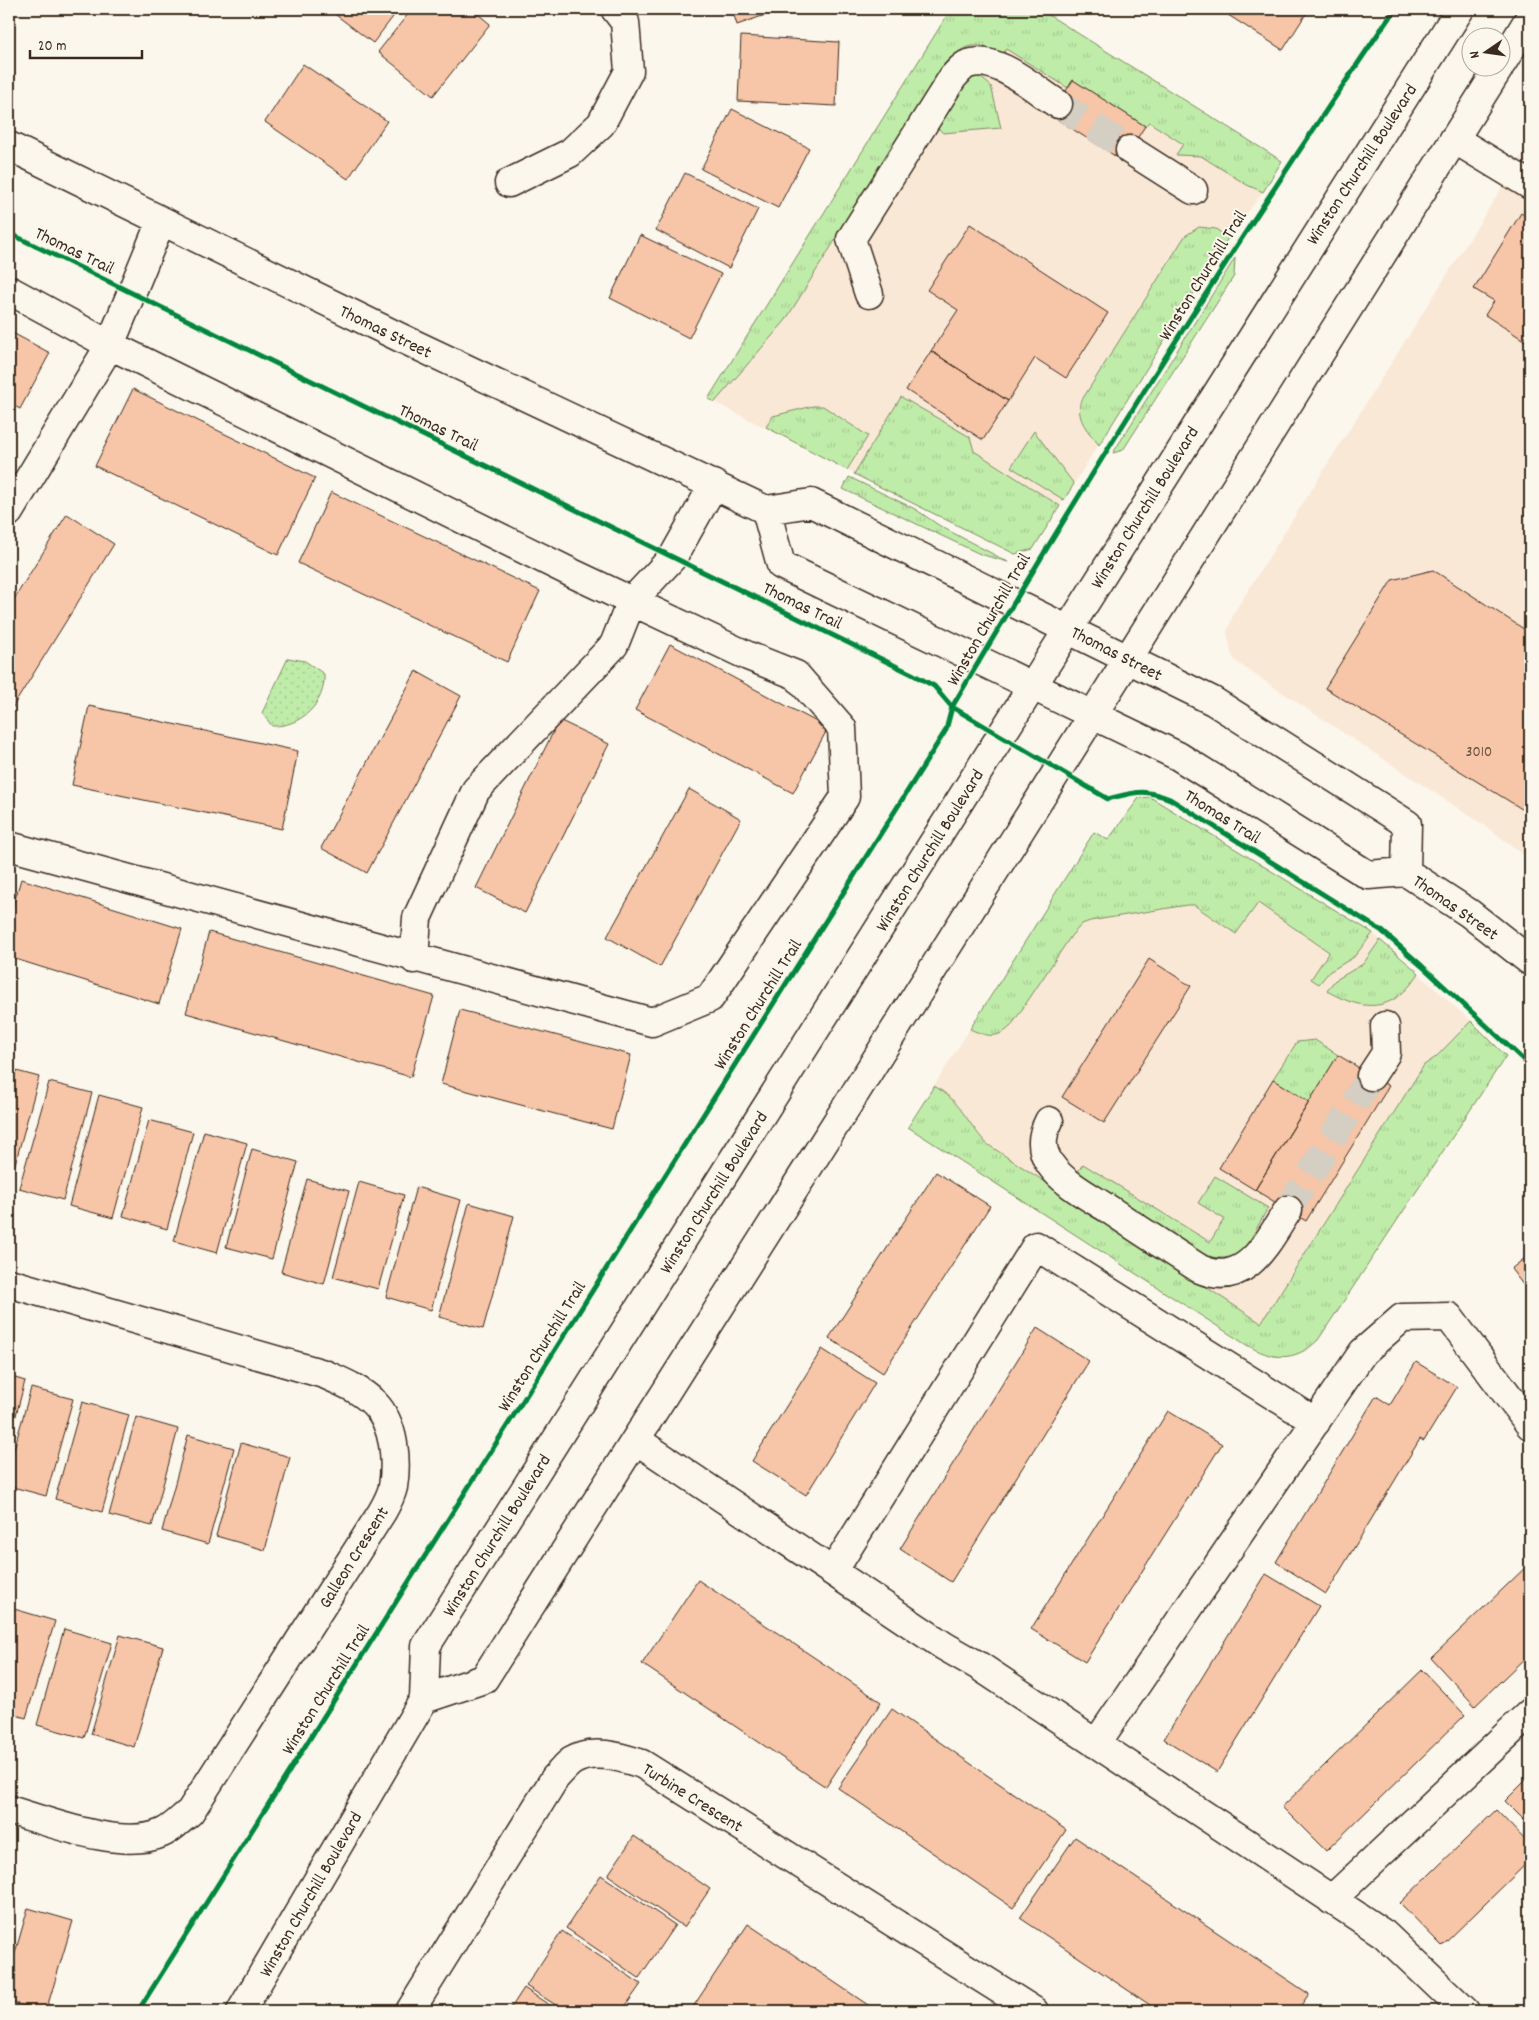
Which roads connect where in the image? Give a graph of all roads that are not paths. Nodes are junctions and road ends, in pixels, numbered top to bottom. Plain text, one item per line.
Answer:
1 (615, 9) edge
2 (1460, 9) edge
3 (1530, 17) edge
4 (1512, 47) edge
5 (1493, 78) edge
6 (1058, 104) tunnel mouth
7 (1454, 139) junction
8 (9, 146) edge
9 (1130, 150) tunnel mouth
10 (509, 183) dead end
11 (1530, 185) edge
12 (1193, 190) dead end
13 (161, 221) junction
14 (9, 290) edge
15 (869, 294) dead end
16 (110, 345) junction
17 (714, 484) junction
18 (766, 510) junction
19 (9, 512) edge
20 (631, 602) junction
21 (1068, 628) junction
22 (1128, 659) junction
23 (1032, 686) junction
24 (1093, 715) junction
25 (9, 846) edge
26 (1406, 872) junction
27 (414, 959) junction
28 (1530, 961) edge
29 (1385, 1026) dead end
30 (1372, 1076) tunnel mouth
31 (1049, 1121) dead end
32 (1288, 1210) tunnel mouth
33 (9, 1283) edge
34 (1316, 1422) junction
35 (1530, 1425) edge
36 (636, 1440) junction
37 (834, 1570) junction
38 (424, 1699) junction
39 (1530, 1713) edge
40 (1096, 1744) junction
41 (9, 1810) edge
42 (1331, 1900) junction
43 (241, 2011) edge
44 (410, 2011) edge
45 (1034, 2011) edge
46 (1465, 2011) edge

1 - 10 street
2 - 21 street, Winston Churchill Boulevard
3 - 4 street
5 - 7 street
6 - 15 street
7 - 11 street
7 - 22 street
8 - 13 street, Thomas Street
9 - 12 street
13 - 16 street
13 - 17 street, Thomas Street
14 - 16 street
16 - 19 street
16 - 20 street
17 - 18 street, Thomas Street
17 - 20 street
18 - 21 street, Thomas Street
18 - 23 street, Thomas Street
20 - 27 street
20 - 27 street
21 - 22 street, Thomas Street
21 - 23 street, Winston Churchill Boulevard
22 - 24 street
22 - 26 street, Thomas Street
23 - 24 street, Thomas Street
23 - 38 street, Winston Churchill Boulevard
24 - 26 street, Thomas Street
24 - 36 street
25 - 27 street
26 - 28 street, Thomas Street
29 - 30 street
31 - 32 street
33 - 41 street, Galleon Crescent
34 - 35 street
34 - 37 street
34 - 40 street
36 - 37 street
36 - 38 street
37 - 40 street
38 - 43 street, Winston Churchill Boulevard
39 - 42 street
40 - 42 street
42 - 46 street
44 - 45 street, Turbine Crescent

